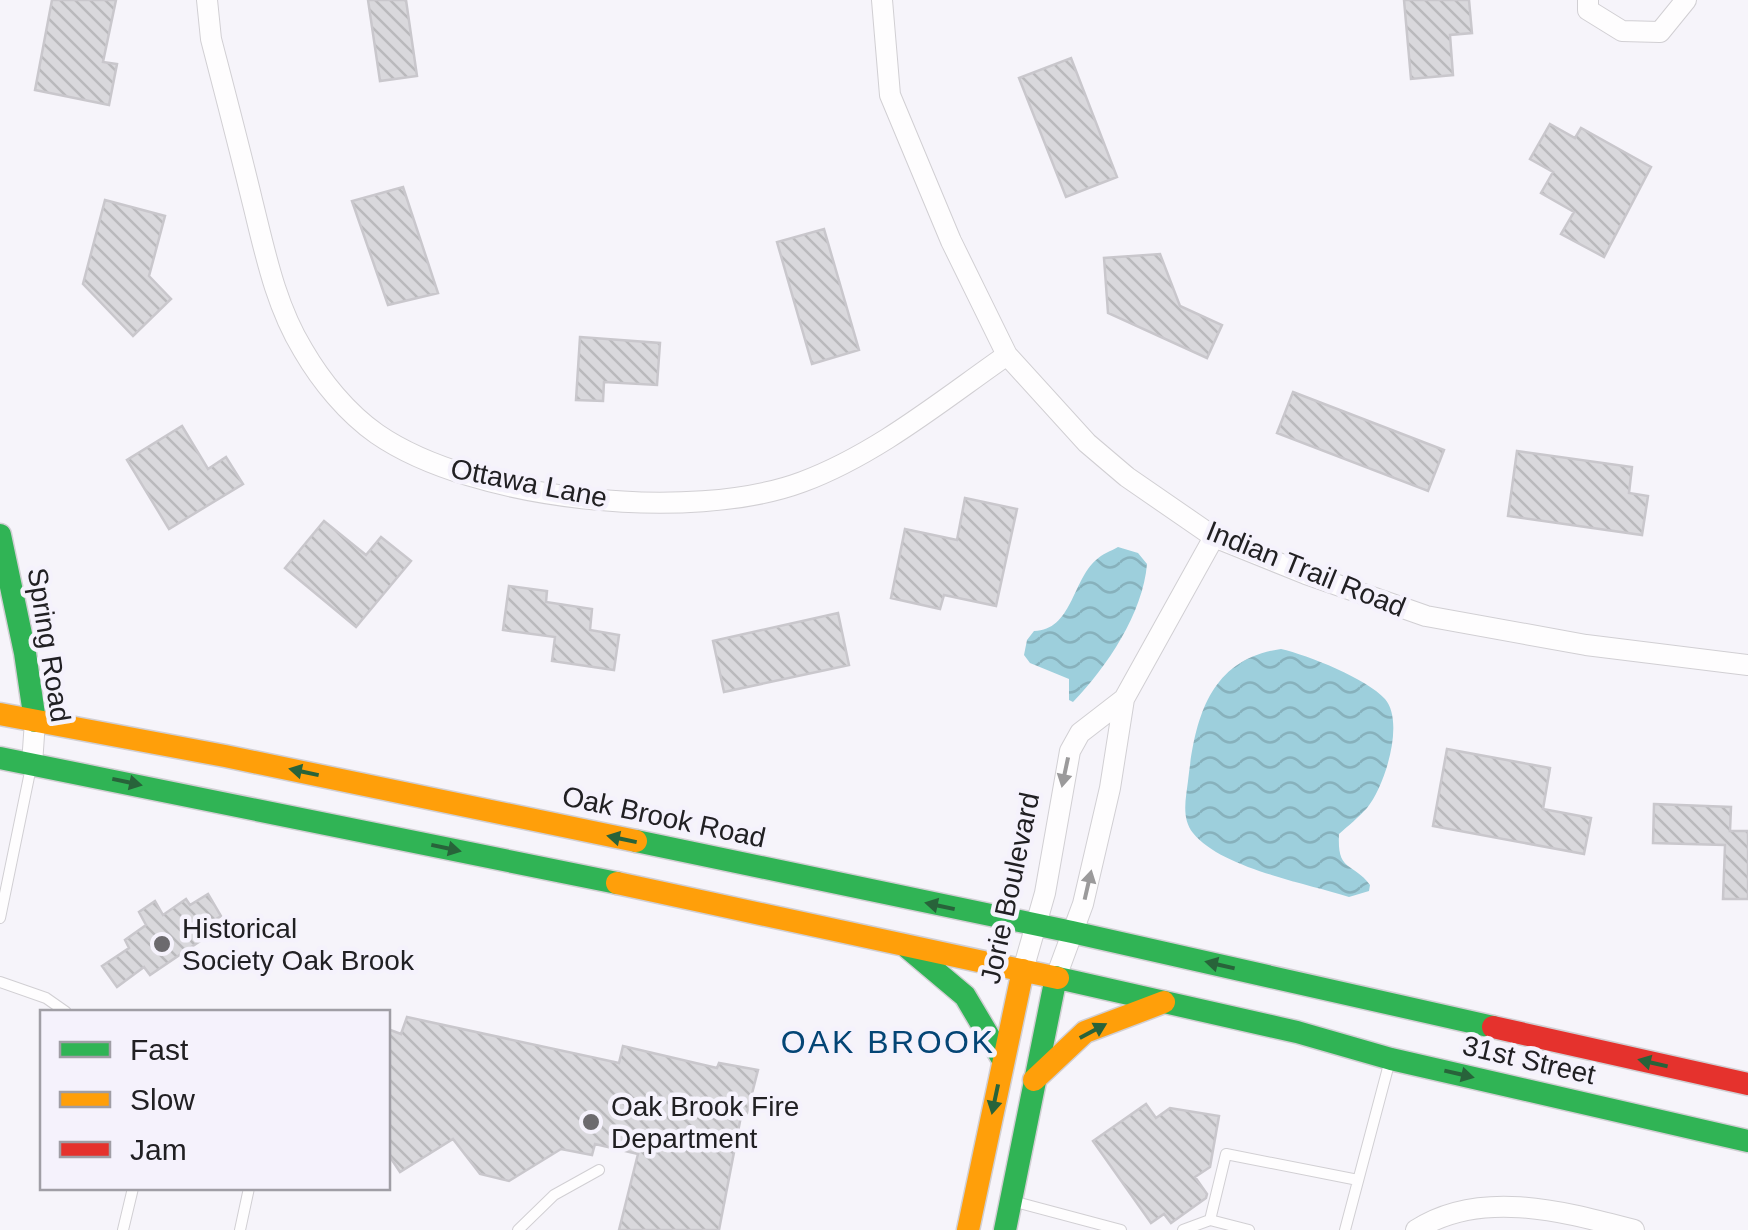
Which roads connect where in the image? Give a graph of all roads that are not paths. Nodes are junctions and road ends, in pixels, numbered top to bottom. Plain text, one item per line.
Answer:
1 (207, 0) edge
2 (882, 0) edge
3 (1588, 0) edge
4 (1686, 0) edge
5 (1007, 355) junction
6 (0, 536) edge
7 (1214, 537) junction
8 (1748, 665) edge
9 (1124, 699) junction
10 (0, 714) edge
11 (35, 722) junction
12 (0, 758) edge
13 (32, 764) junction
14 (0, 918) edge
15 (1036, 926) junction
16 (1072, 932) junction
17 (902, 943) junction
18 (1023, 970) junction
19 (1056, 977) junction
20 (0, 982) edge
21 (1315, 986) joint
22 (1164, 1002) junction
23 (63, 1010) edge
24 (1391, 1058) junction
25 (1004, 1060) junction
26 (1034, 1080) junction
27 (1748, 1084) edge
28 (1748, 1141) edge
29 (599, 1170) dead end
30 (1358, 1180) junction
31 (133, 1190) edge
32 (249, 1190) edge
33 (1010, 1201) junction
34 (1210, 1220) junction
35 (123, 1230) edge
36 (240, 1230) edge
37 (518, 1230) edge
38 (968, 1230) edge
39 (1004, 1230) edge
40 (1122, 1230) edge
41 (1183, 1230) edge
42 (1249, 1230) edge
43 (1345, 1230) edge
44 (1416, 1230) edge
45 (1634, 1230) edge

1 - 5 street, Ottawa Lane
2 - 5 street, Indian Trail Road
3 - 4 street
5 - 7 street, Indian Trail Road
6 - 11 main road, Spring Road
7 - 8 street, Indian Trail Road
7 - 9 street, Jorie Boulevard
9 -> 15 street, Jorie Boulevard
16 -> 9 street, Jorie Boulevard
10 - 11 main road, Oak Brook Road
11 - 13 street, Spring Road
15 -> 11 main road, Oak Brook Road
12 - 13 main road
13 - 14 lane
13 -> 17 main road
15 - 16 main road, Oak Brook Road
15 - 18 street, Jorie Boulevard
16 - 19 street, Jorie Boulevard
21 -> 16 main road, Oak Brook Road
17 - 18 main road
17 - 25 main road
18 - 19 main road
18 - 25 main road, Jorie Boulevard
19 - 22 main road
19 - 26 main road, Jorie Boulevard
20 - 23 lane
27 -> 21 main road, 31st Street
22 - 24 main road, 31st Street
26 -> 22 main road
24 -> 28 main road, 31st Street
24 - 30 lane
25 -> 38 main road, Jorie Boulevard
26 - 33 main road, Jorie Boulevard
29 - 37 lane
30 - 34 lane
30 - 43 lane
31 - 35 lane
32 - 36 lane
33 - 39 main road, Jorie Boulevard
33 - 40 lane
34 - 41 lane
34 - 42 lane
44 - 45 street

